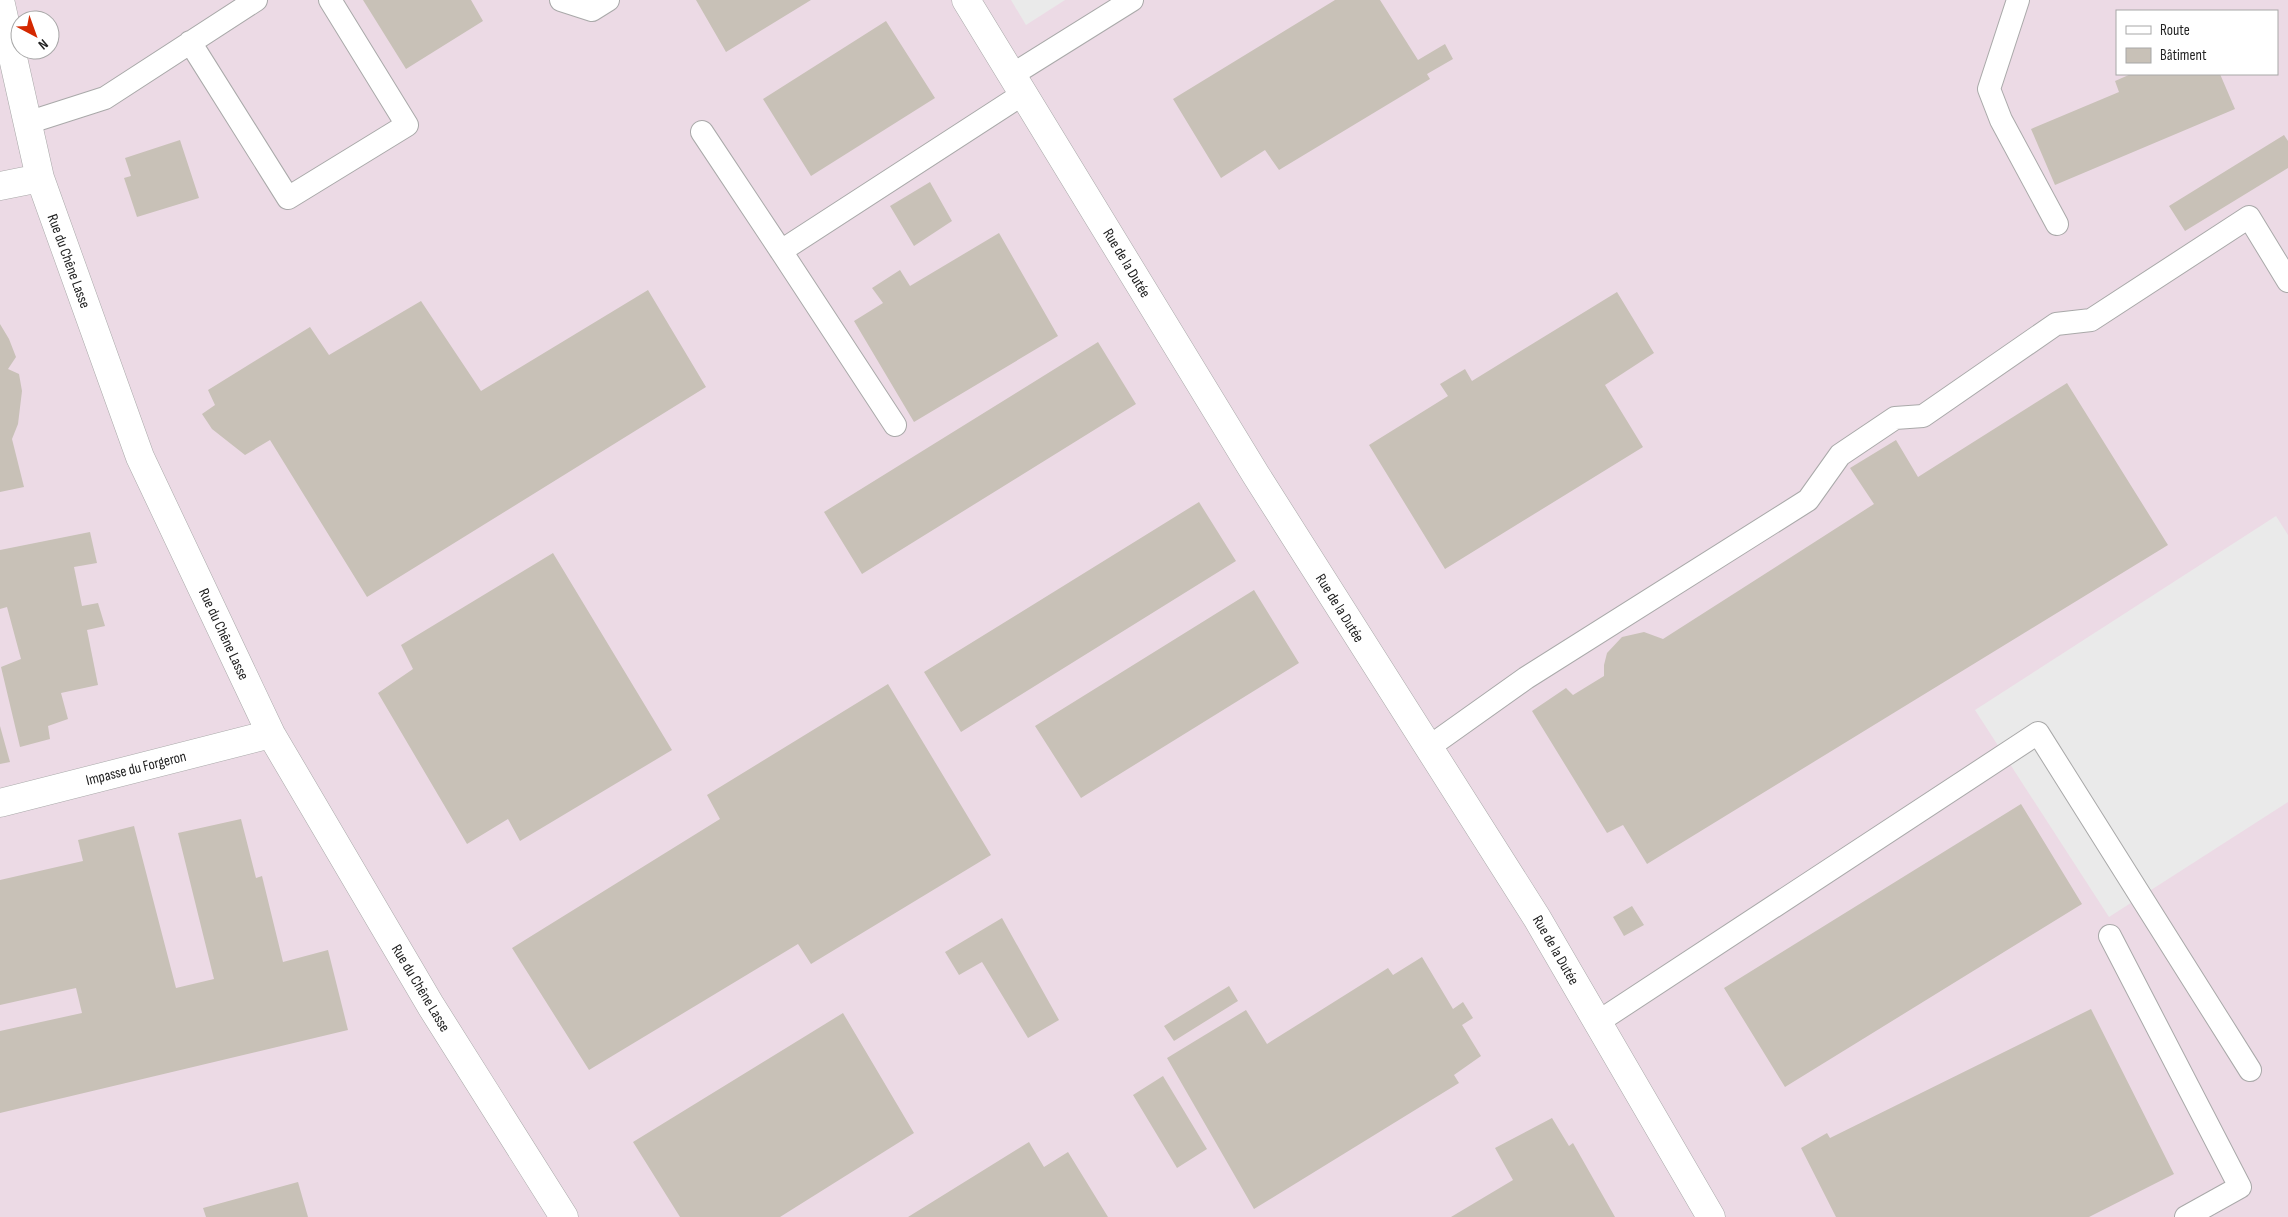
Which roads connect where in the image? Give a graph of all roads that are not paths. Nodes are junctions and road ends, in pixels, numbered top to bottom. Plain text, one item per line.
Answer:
1 (0, 0) edge
2 (256, 0) edge
3 (330, 0) edge
4 (561, 0) edge
5 (608, 0) edge
6 (966, 0) edge
7 (1132, 0) edge
8 (2018, 0) edge
9 (190, 42) junction
10 (1018, 84) junction
11 (27, 122) junction
12 (702, 132) dead end
13 (40, 178) junction
14 (0, 186) edge
15 (2057, 224) dead end
16 (781, 251) junction
17 (2288, 281) edge
18 (895, 424) dead end
19 (271, 734) junction
20 (1429, 746) junction
21 (0, 803) edge
22 (2110, 936) dead end
23 (1598, 1022) junction
24 (2250, 1070) dead end
25 (564, 1217) edge
26 (1711, 1217) edge
27 (2186, 1217) edge

1 - 11 street, Rue du Chêne Lasse
2 - 9 lane
3 - 9 lane
4 - 5 lane
6 - 10 street, Rue de la Dutée
7 - 10 lane
8 - 15 lane
9 - 11 lane
10 - 16 lane
10 - 20 street, Rue de la Dutée
11 - 13 street, Rue du Chêne Lasse
12 - 16 lane
13 - 14 street
13 - 19 street, Rue du Chêne Lasse
16 - 18 lane
17 - 20 lane
19 - 21 street, Impasse du Forgeron
19 - 25 street, Rue du Chêne Lasse
20 - 23 street, Rue de la Dutée
22 - 27 lane
23 - 24 lane
23 - 26 street, Rue de la Dutée

